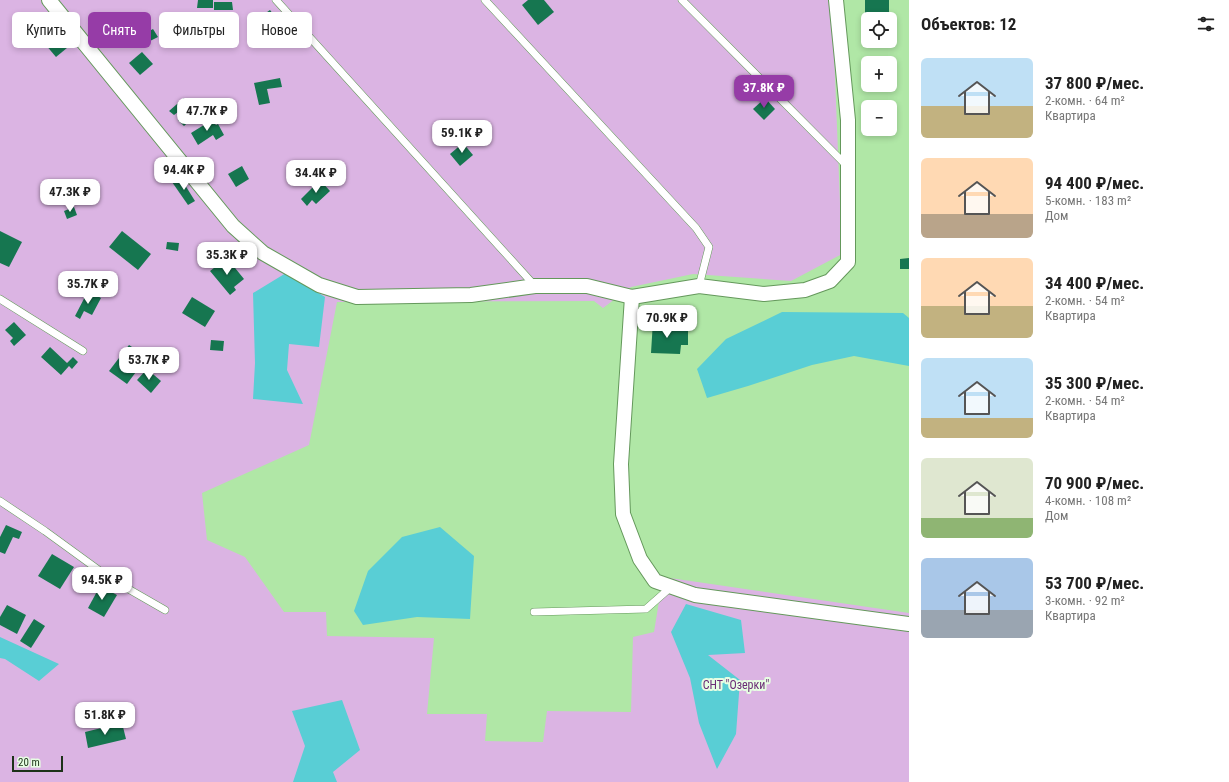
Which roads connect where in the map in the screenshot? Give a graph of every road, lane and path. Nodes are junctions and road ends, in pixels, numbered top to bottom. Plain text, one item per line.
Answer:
1 (49, 0) edge
2 (276, 0) edge
3 (485, 0) edge
4 (682, 0) edge
5 (836, 0) edge
6 (848, 167) junction
7 (535, 286) junction
8 (700, 286) junction
9 (632, 297) junction
10 (0, 298) edge
11 (83, 350) dead end
12 (0, 501) edge
13 (671, 587) junction
14 (165, 610) dead end
15 (534, 612) dead end
16 (909, 624) edge

1 - 7 street
2 - 7 lane
3 - 8 lane
4 - 6 lane
5 - 6 street
6 - 8 street
7 - 9 street
8 - 9 street
9 - 13 street
10 - 11 lane
12 - 14 lane
13 - 15 lane
13 - 16 street

